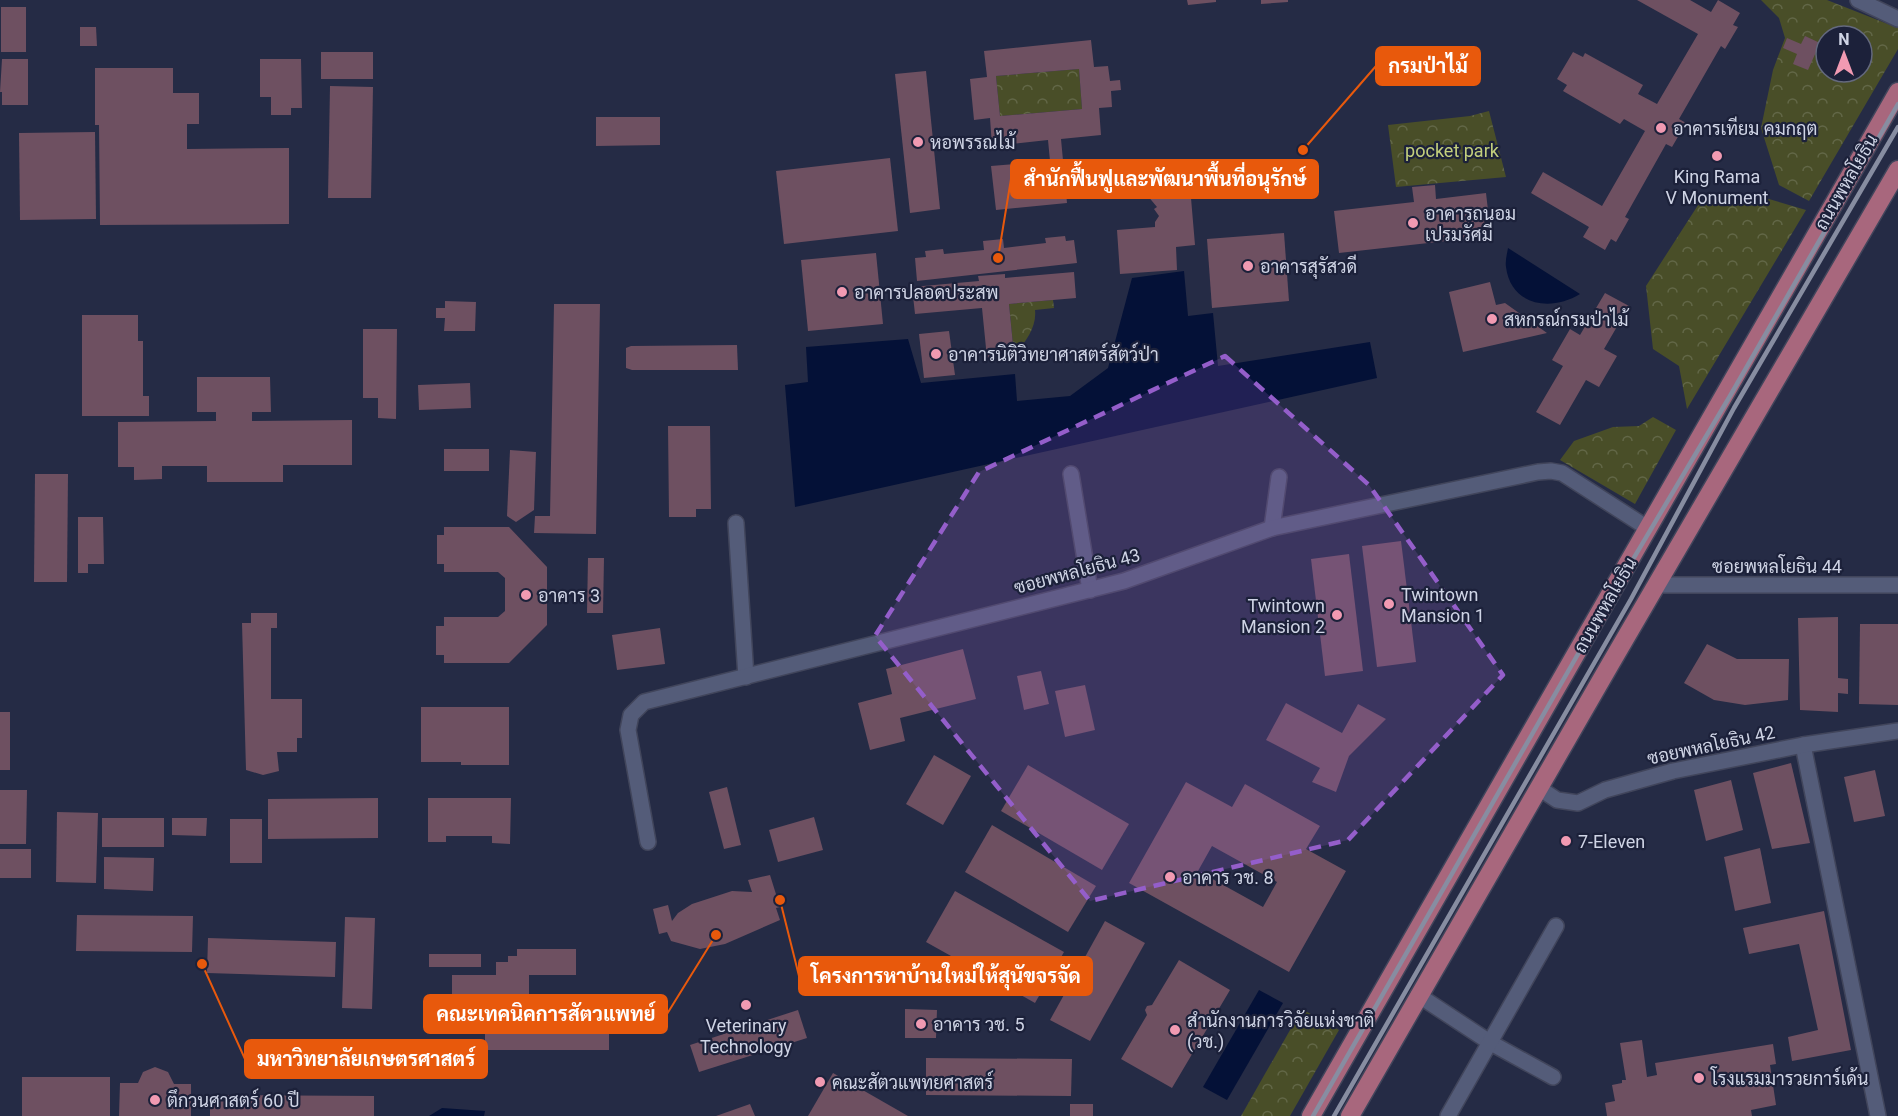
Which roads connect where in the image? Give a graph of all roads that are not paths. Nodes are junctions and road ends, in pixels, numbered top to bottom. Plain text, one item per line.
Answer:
1 (1858, 0) edge
2 (1898, 19) edge
3 (1897, 98) edge
4 (1898, 170) edge
5 (1071, 474) dead end
6 (1279, 477) dead end
7 (736, 523) dead end
8 (1272, 528) junction
9 (1649, 529) junction
10 (1655, 585) junction
11 (1898, 585) edge
12 (1090, 590) junction
13 (746, 677) junction
14 (1561, 681) junction
15 (1591, 697) junction
16 (1898, 731) edge
17 (1803, 745) junction
18 (1539, 788) junction
19 (648, 842) dead end
20 (1556, 926) dead end
21 (1418, 995) junction
22 (1491, 1043) junction
23 (1553, 1077) dead end
24 (1311, 1116) edge
25 (1350, 1116) edge
26 (1448, 1116) edge
27 (1878, 1116) edge

1 - 2 street
3 - 9 main road, ถนนพหลโยธิน
4 - 10 main road, ถนนพหลโยธิน
5 - 12 street
6 - 8 street
7 - 13 street
8 - 9 street, ซอยพหลโยธิน 43
8 - 12 street, ซอยพหลโยธิน 43
9 - 14 main road, ถนนพหลโยธิน
10 - 11 street, ซอยพหลโยธิน 44
10 - 15 main road, ถนนพหลโยธิน
12 - 13 street, ซอยพหลโยธิน 43
13 - 19 street, ซอยพหลโยธิน 43
14 - 15 main road
14 - 24 main road, ถนนพหลโยธิน
15 - 18 main road, ถนนพหลโยธิน
16 - 17 street, ซอยพหลโยธิน 42
17 - 18 street, ซอยพหลโยธิน 42
17 - 27 street
18 - 21 main road, ถนนพหลโยธิน
20 - 22 street
21 - 22 street
21 - 25 main road, ถนนพหลโยธิน
22 - 23 street
22 - 26 street

